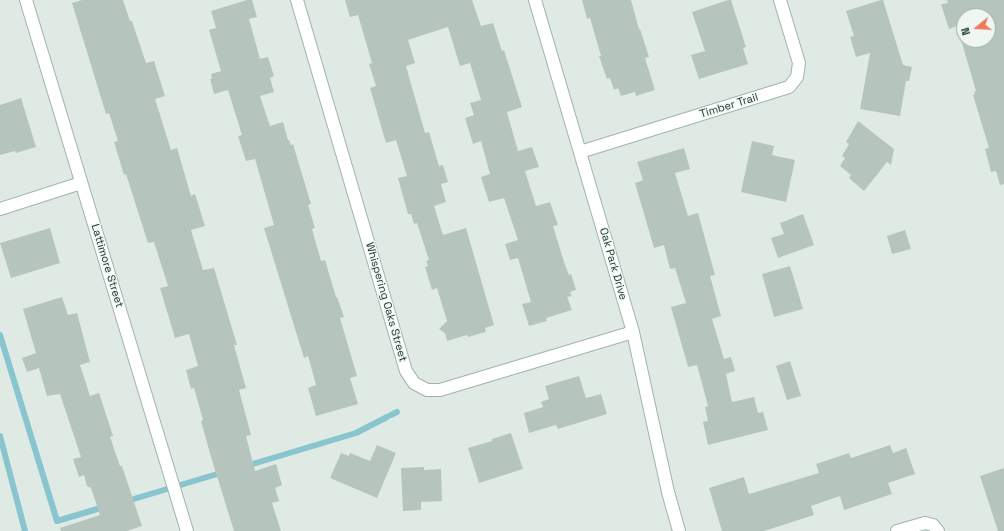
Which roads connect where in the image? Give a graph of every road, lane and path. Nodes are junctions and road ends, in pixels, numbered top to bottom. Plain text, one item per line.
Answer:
1 (26, 0) edge
2 (297, 0) edge
3 (535, 0) edge
4 (780, 0) edge
5 (580, 152) junction
6 (81, 183) junction
7 (0, 209) edge
8 (633, 332) junction
9 (188, 531) edge
10 (679, 531) edge
11 (897, 531) edge
12 (938, 531) edge

1 - 6 street, Lattimore Street
2 - 8 street, Whispering Oaks Street
3 - 5 street, Oak Park Drive
4 - 5 street, Timber Trail
5 - 8 street, Oak Park Drive
6 - 7 street
6 - 9 street, Lattimore Street
8 - 10 street, Oak Park Drive
11 - 12 street

